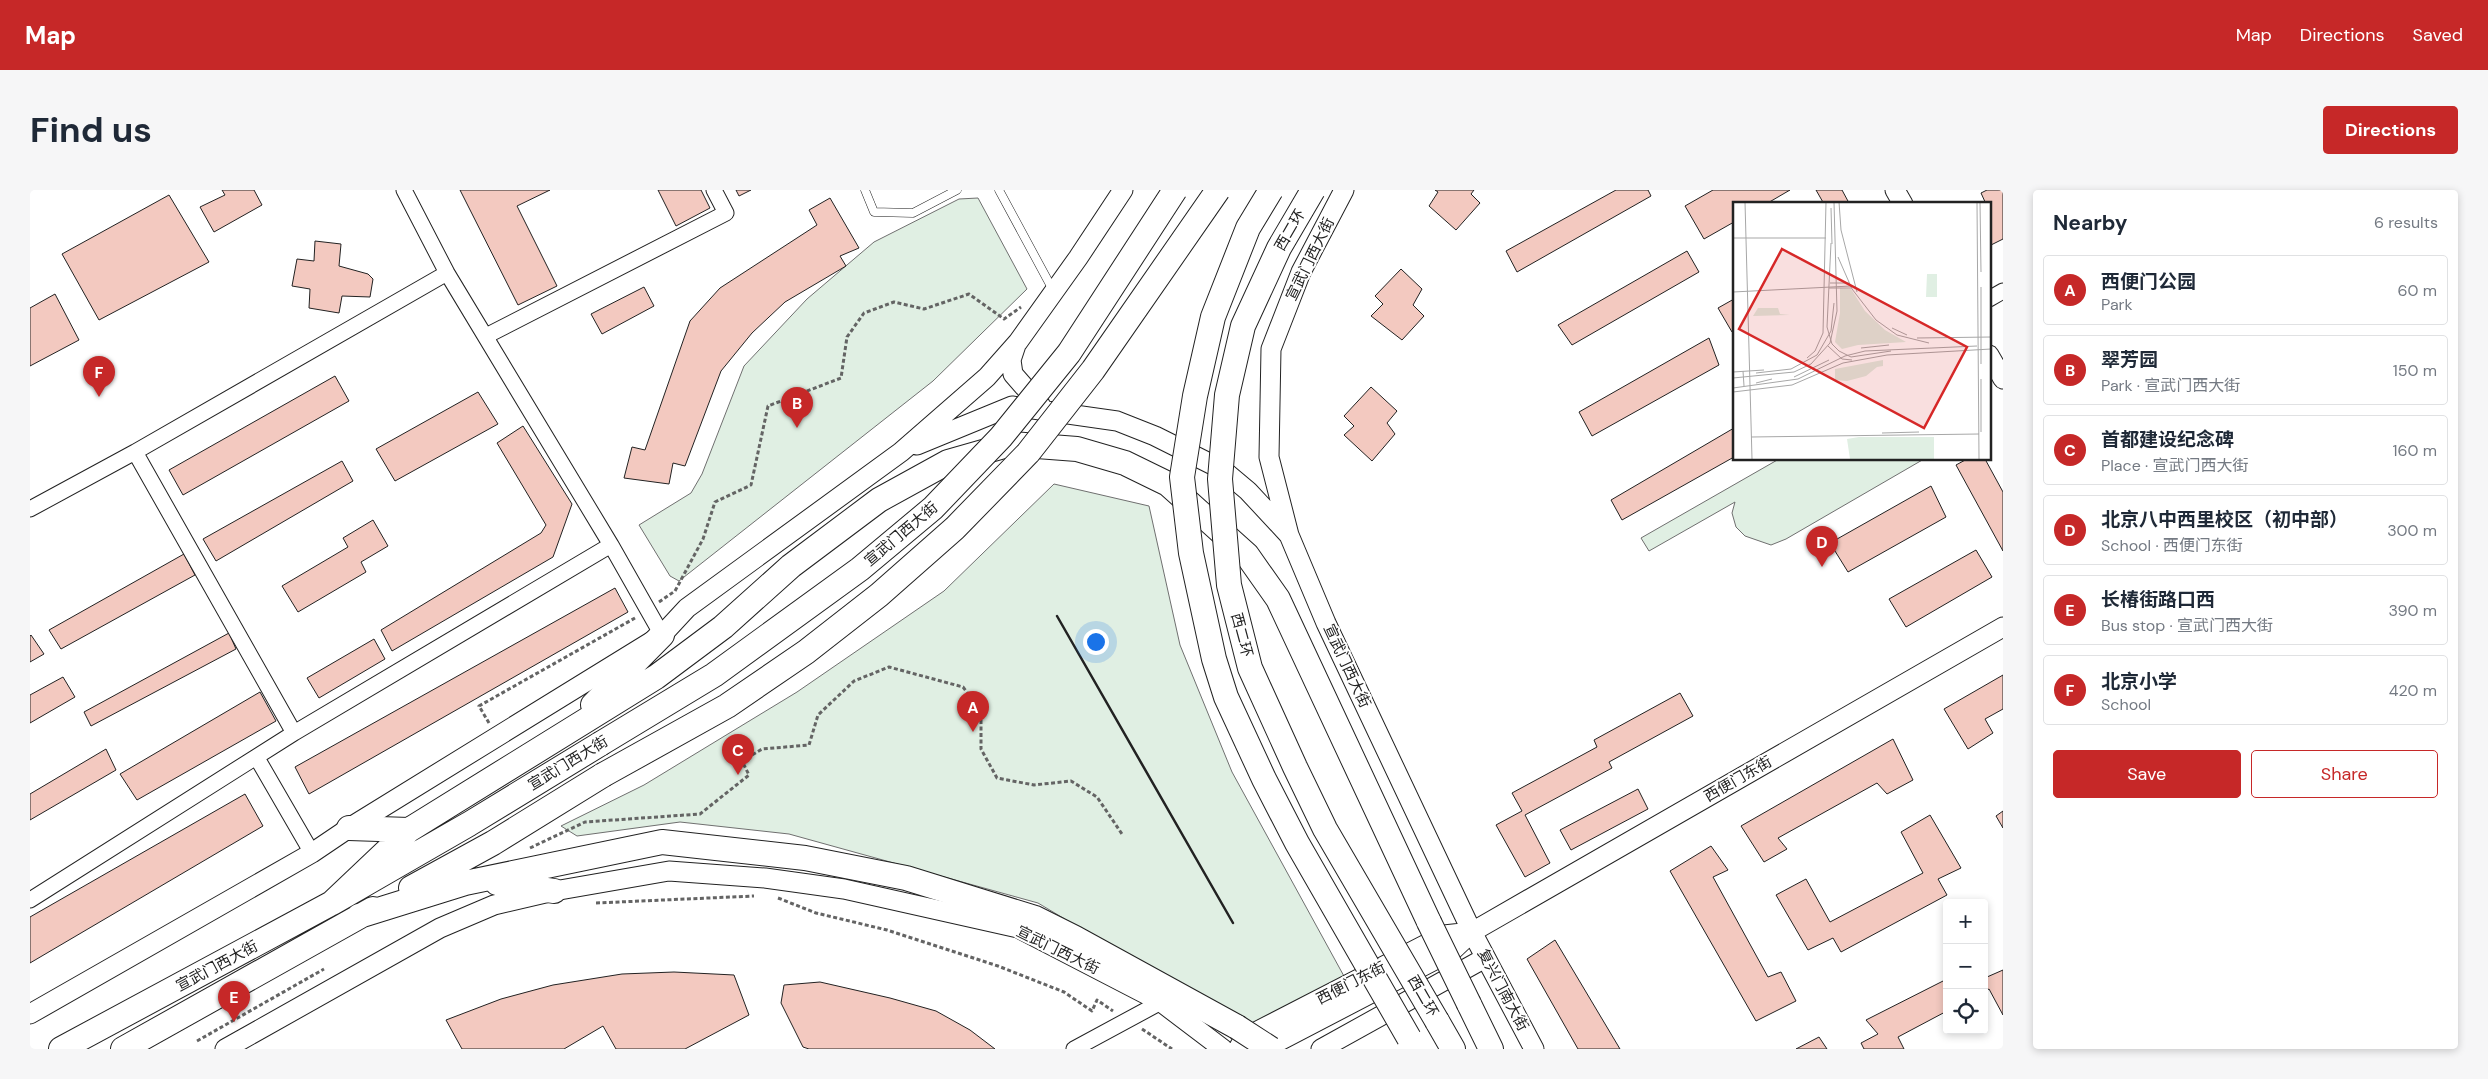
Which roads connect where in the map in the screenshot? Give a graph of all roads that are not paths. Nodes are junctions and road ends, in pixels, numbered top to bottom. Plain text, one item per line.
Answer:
1 (404, 190) edge
2 (714, 190) edge
3 (865, 190) edge
4 (957, 190) edge
5 (999, 190) edge
6 (1123, 190) edge
7 (1175, 190) edge
8 (1218, 190) edge
9 (1271, 190) edge
10 (1313, 190) edge
11 (1344, 190) edge
12 (1895, 190) edge
13 (1902, 202) edge
14 (447, 273) junction
15 (2003, 290) edge
16 (1054, 292) junction
17 (1990, 298) edge
18 (486, 336) junction
19 (1018, 342) junction
20 (1990, 357) edge
21 (2003, 378) edge
22 (1046, 411) junction
23 (135, 452) junction
24 (901, 452) junction
25 (30, 509) edge
26 (1289, 535) junction
27 (612, 545) junction
28 (2003, 626) edge
29 (662, 635) junction
30 (294, 733) junction
31 (564, 735) junction
32 (257, 758) junction
33 (349, 828) junction
34 (408, 830) junction
35 (312, 853) junction
36 (465, 883) junction
37 (554, 891) junction
38 (30, 900) edge
39 (332, 903) junction
40 (359, 916) junction
41 (1472, 932) junction
42 (1486, 958) junction
43 (1161, 1002) junction
44 (30, 1014) edge
45 (1238, 1038) edge
46 (1412, 1044) edge
47 (61, 1049) edge
48 (123, 1049) edge
49 (225, 1049) edge
50 (1074, 1049) edge
51 (1223, 1049) edge
52 (1264, 1049) edge
53 (1270, 1049) edge
54 (1321, 1049) edge
55 (1453, 1049) edge
56 (1491, 1049) edge
57 (1534, 1049) edge

1 - 14 street
2 - 18 street
3 - 4 lane
5 - 16 lane
6 - 16 street, 宣武门西大街
7 - 39 highway, 宣武门西大街, bridge
8 - 40 highway, 宣武门西大街, bridge
9 - 46 highway, bridge
10 - 55 highway, 西二环, bridge
11 - 26 street, 宣武门西大街
12 - 13 street
14 - 18 street
14 - 23 street
15 - 17 street
16 - 19 street, 宣武门西大街
18 - 27 street
19 - 22 street
19 - 24 street, 宣武门西大街
20 - 21 street
22 - 24 street, 宣武门西大街
22 - 26 street, 宣武门西大街
23 - 25 street
23 - 30 street
24 - 29 street, 宣武门西大街
26 - 41 street, 宣武门西大街
27 - 29 street
27 - 30 street
28 - 41 street, 西便门东街
29 - 31 highway
29 - 33 street, 宣武门西大街
30 - 32 street
31 - 34 highway
31 - 56 highway, bridge
32 - 35 street
32 - 38 street
33 - 34 highway
33 - 35 street, 宣武门西大街
34 - 39 highway
35 - 44 street, 宣武门西大街
36 - 37 highway
36 - 40 highway
36 - 45 highway
37 - 43 street, 宣武门西大街
37 - 49 street, 宣武门西大街
39 - 47 highway, 宣武门西大街
40 - 48 highway, 宣武门西大街
41 - 42 street, 复兴门南大街
41 - 45 street, 西便门东街
41 - 52 street, 西便门东街
42 - 54 street
42 - 57 street, 复兴门南大街
43 - 50 street
43 - 51 street, 宣武门西大街
45 - 53 highway, bridge

